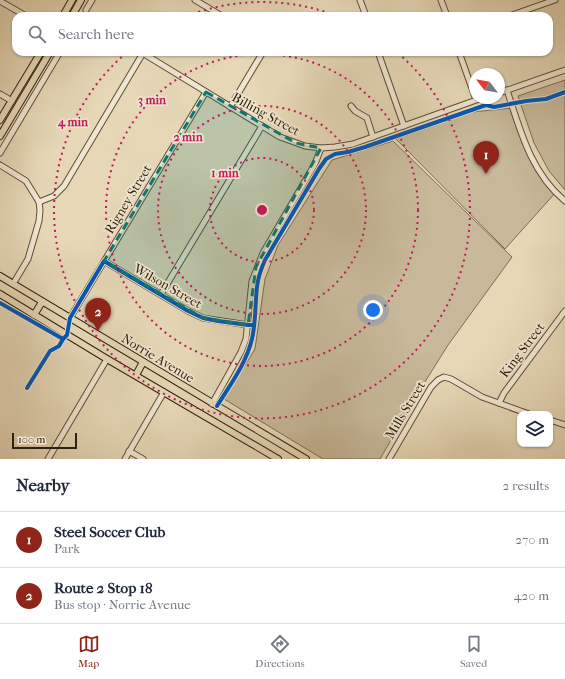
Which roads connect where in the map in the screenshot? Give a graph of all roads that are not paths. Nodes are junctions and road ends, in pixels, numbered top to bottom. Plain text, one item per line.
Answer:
1 (72, 0) edge
2 (81, 0) edge
3 (92, 0) edge
4 (195, 0) edge
5 (360, 0) edge
6 (441, 0) edge
7 (555, 0) edge
8 (0, 1) edge
9 (66, 10) joint
10 (86, 10) dead end
11 (19, 12) edge
12 (69, 12) edge
13 (75, 12) edge
14 (215, 12) edge
15 (364, 12) edge
16 (446, 12) edge
17 (520, 12) edge
18 (39, 56) edge
19 (48, 56) edge
20 (58, 56) edge
21 (140, 56) edge
22 (147, 56) edge
23 (261, 56) edge
24 (379, 56) edge
25 (460, 56) edge
26 (565, 70) edge
27 (469, 79) edge
28 (507, 90) joint
29 (206, 92) junction
30 (0, 94) edge
31 (12, 101) junction
32 (469, 101) edge
33 (351, 106) dead end
34 (230, 108) junction
35 (0, 120) edge
36 (262, 126) junction
37 (404, 126) junction
38 (0, 136) edge
39 (373, 137) junction
40 (321, 148) junction
41 (0, 154) edge
42 (0, 165) edge
43 (565, 201) edge
44 (39, 202) junction
45 (104, 261) junction
46 (0, 276) edge
47 (14, 284) junction
48 (0, 294) edge
49 (161, 294) junction
50 (42, 302) junction
51 (565, 311) edge
52 (34, 315) junction
53 (70, 318) junction
54 (248, 325) junction
55 (107, 359) junction
56 (143, 362) junction
57 (136, 375) junction
58 (164, 392) junction
59 (499, 403) junction
60 (212, 404) junction
61 (521, 411) edge
62 (226, 412) junction
63 (553, 421) edge
64 (219, 424) junction
65 (565, 424) edge
66 (129, 451) junction
67 (48, 459) edge
68 (125, 459) edge
69 (144, 459) edge
70 (278, 459) edge
71 (306, 459) edge
72 (389, 459) edge

1 - 9 main road
2 - 13 main road
3 - 10 street
4 - 14 street
5 - 15 street
6 - 16 street
7 - 17 street
8 - 11 street
9 - 12 street
18 - 31 main road
19 - 38 main road
20 - 41 street
21 - 44 street
22 - 29 street, Billing Street
23 - 34 street
24 - 37 street
25 - 27 street
26 - 28 street
28 - 43 street
29 - 34 street, Billing Street
29 - 45 street, Rigney Street
30 - 31 street
31 - 35 main road
32 - 37 street, Billing Street
33 - 39 street
34 - 36 street, Billing Street
36 - 40 street, Billing Street
36 - 49 street
37 - 39 street, Billing Street
39 - 40 street, Billing Street
40 - 54 street
42 - 44 street
44 - 47 street
45 - 49 street, Wilson Street
45 - 53 street, Rigney Street
46 - 47 main road, Norrie Avenue
47 - 50 main road, Norrie Avenue
48 - 52 main road, Norrie Avenue
49 - 54 street, Wilson Street
50 - 52 main road
50 - 53 main road, Norrie Avenue
51 - 59 street, King Street
52 - 55 main road, Norrie Avenue
53 - 56 main road, Norrie Avenue
54 - 60 street
55 - 57 main road, Norrie Avenue
55 - 67 street
56 - 57 main road
56 - 60 main road, Norrie Avenue
57 - 58 main road, Norrie Avenue
58 - 64 main road, Norrie Avenue
58 - 66 street
59 - 61 street
59 - 72 street, Mills Street
60 - 62 main road, Norrie Avenue
62 - 64 main road
62 - 71 main road, Norrie Avenue
63 - 65 street
64 - 70 main road, Norrie Avenue
66 - 68 street
66 - 69 street

